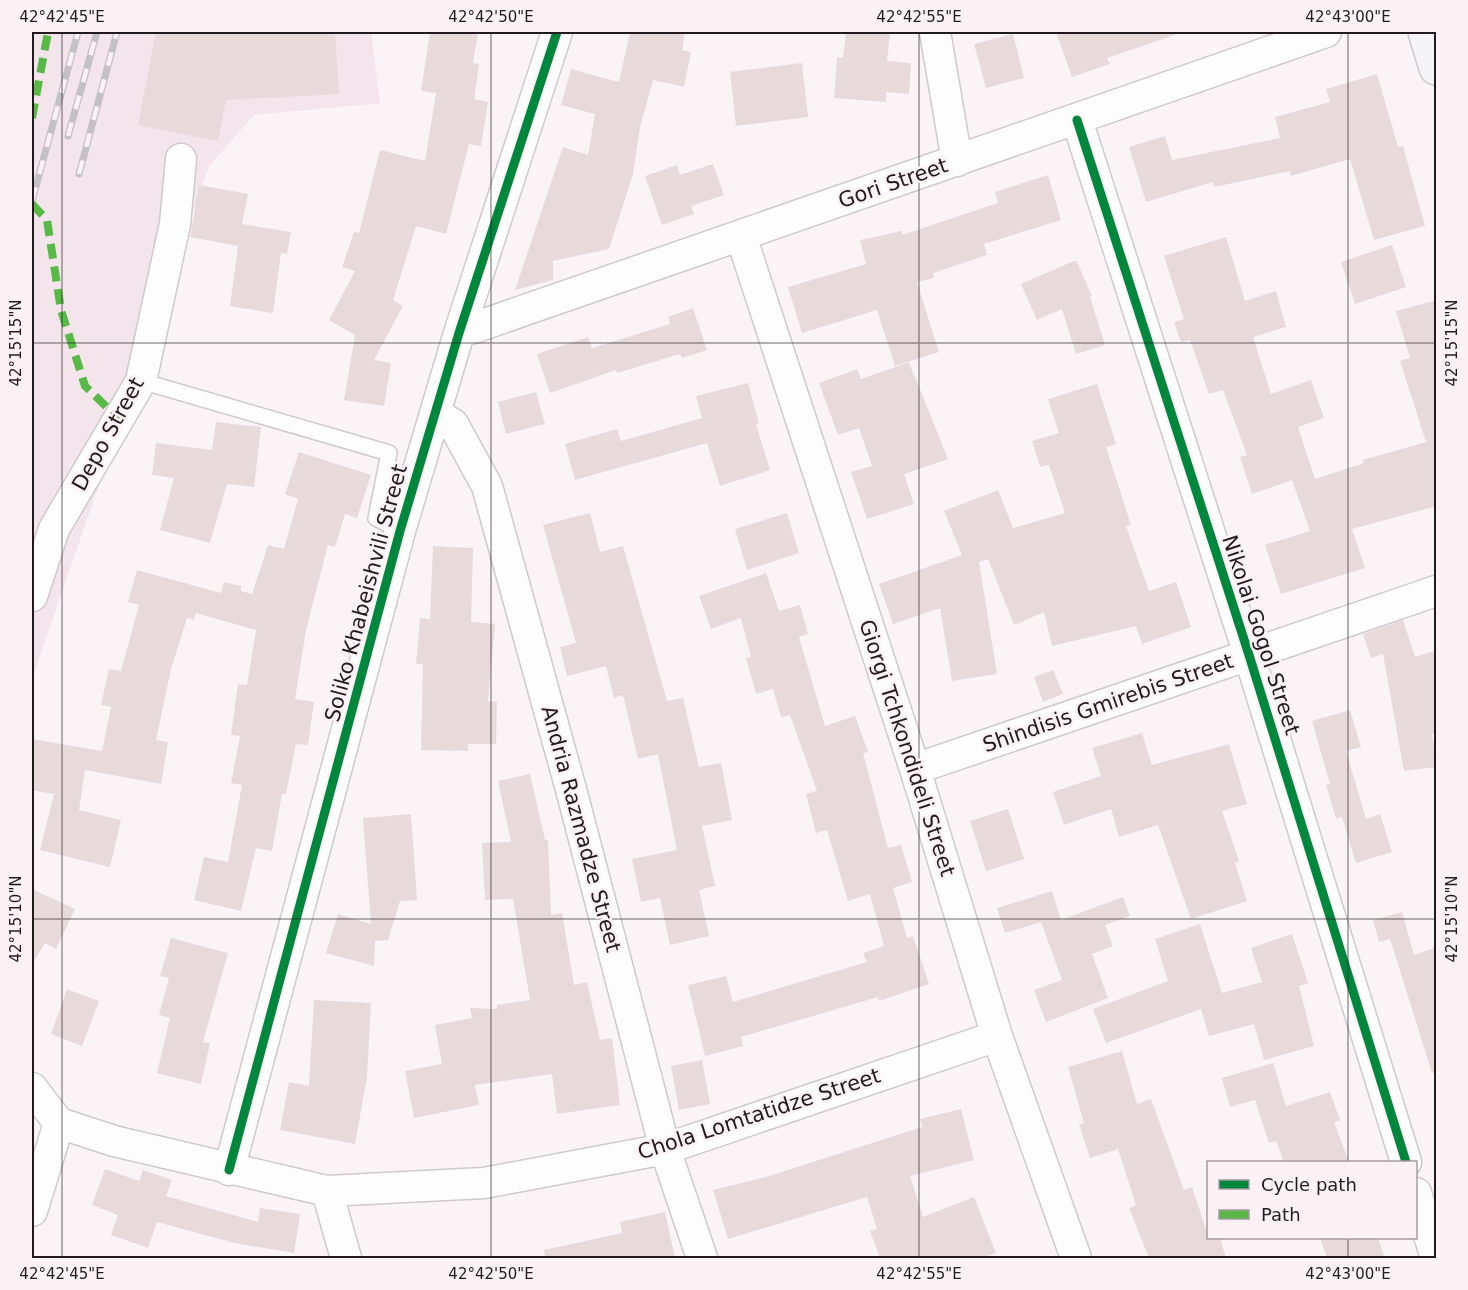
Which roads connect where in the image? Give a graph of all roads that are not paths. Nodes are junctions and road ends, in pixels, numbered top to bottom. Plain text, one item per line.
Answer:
1 (557, 32) edge
2 (936, 32) edge
3 (1326, 32) edge
4 (1425, 32) edge
5 (1437, 68) edge
6 (1077, 120) junction
7 (182, 159) dead end
8 (957, 160) junction
9 (741, 236) junction
10 (459, 333) junction
11 (141, 381) junction
12 (436, 414) junction
13 (400, 531) junction
14 (1437, 591) edge
15 (32, 596) edge
16 (1249, 655) junction
17 (915, 769) junction
18 (997, 1036) junction
19 (32, 1088) edge
20 (59, 1123) junction
21 (665, 1149) junction
22 (1406, 1161) edge
23 (229, 1170) junction
24 (327, 1191) junction
25 (1417, 1196) edge
26 (32, 1211) edge
27 (345, 1258) edge
28 (702, 1258) edge
29 (1076, 1258) edge
30 (1436, 1258) edge

1 - 10 street, Soliko Khabeishvili Street
2 - 8 street
3 - 6 street, Gori Street
4 - 5 street
6 - 8 street, Gori Street
6 - 16 street, Nikolai Gogol Street
7 - 11 street, Depo Street
8 - 9 street, Gori Street
9 - 10 street, Gori Street
9 - 17 street, Giorgi Tchkondideli Street
10 - 12 street, Soliko Khabeishvili Street
11 - 13 lane
11 - 15 street, Depo Street
12 - 13 street, Soliko Khabeishvili Street
12 - 21 street, Andria Razmadze Street
13 - 23 street, Soliko Khabeishvili Street
14 - 16 street, Shindisis Gmirebis Street
16 - 17 street, Shindisis Gmirebis Street
16 - 22 street, Nikolai Gogol Street
17 - 18 street, Giorgi Tchkondideli Street
18 - 21 street, Chola Lomtatidze Street
18 - 29 street, Giorgi Tchkondideli Street
19 - 20 street
20 - 23 street, Chola Lomtatidze Street
20 - 26 street
21 - 24 street, Chola Lomtatidze Street
21 - 28 street, Andria Razmadze Street
23 - 24 street, Chola Lomtatidze Street
24 - 27 street
25 - 30 street

